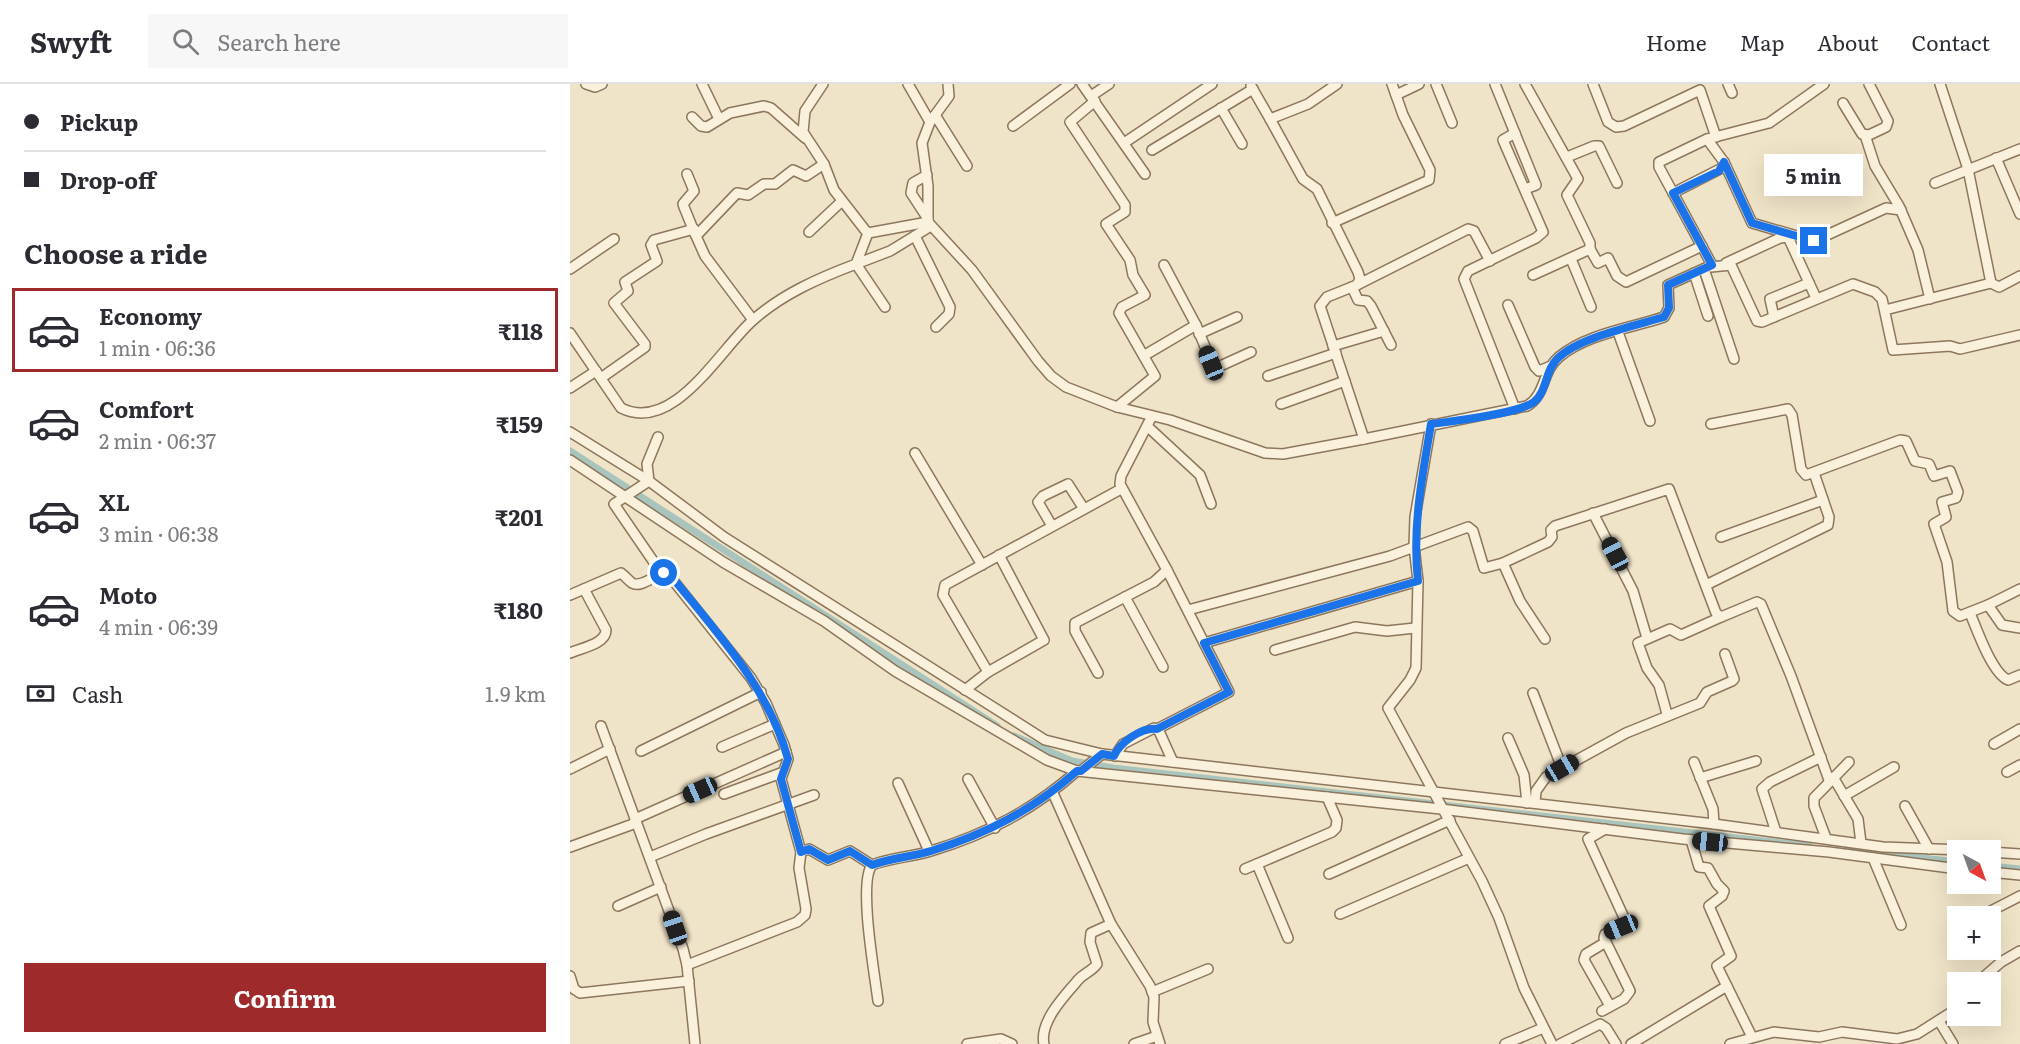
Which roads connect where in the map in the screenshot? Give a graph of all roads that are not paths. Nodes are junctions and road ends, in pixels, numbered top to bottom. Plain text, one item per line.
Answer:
1 (586, 84) edge
2 (602, 84) edge
3 (702, 84) edge
4 (823, 84) edge
5 (908, 84) edge
6 (948, 84) edge
7 (1070, 84) edge
8 (1082, 84) edge
9 (1109, 84) edge
10 (1212, 84) edge
11 (1392, 84) edge
12 (1419, 84) edge
13 (1436, 84) edge
14 (1495, 84) edge
15 (1526, 84) edge
16 (1593, 84) edge
17 (1728, 84) edge
18 (1824, 84) edge
19 (1869, 84) edge
20 (1940, 84) edge
21 (1333, 85) edge
22 (1252, 86) edge
23 (1698, 87) edge
24 (1732, 93) dead end
25 (1396, 95) junction
26 (1093, 99) junction
27 (1843, 103) dead end
28 (1221, 108) junction
29 (692, 117) dead end
30 (719, 119) junction
31 (933, 119) junction
32 (1270, 119) junction
33 (1452, 123) dead end
34 (1013, 126) dead end
35 (1865, 135) junction
36 (1711, 138) junction
37 (810, 142) junction
38 (1124, 143) junction
39 (1242, 144) dead end
40 (2020, 148) edge
41 (1152, 150) dead end
42 (1567, 157) junction
43 (1996, 158) junction
44 (1724, 162) junction
45 (824, 164) junction
46 (967, 166) dead end
47 (1968, 169) junction
48 (687, 174) dead end
49 (1145, 174) dead end
50 (927, 175) junction
51 (1617, 183) dead end
52 (1935, 183) dead end
53 (1673, 193) junction
54 (842, 201) junction
55 (1901, 210) junction
56 (2020, 214) edge
57 (929, 222) junction
58 (1332, 223) junction
59 (695, 232) junction
60 (809, 232) dead end
61 (868, 233) junction
62 (915, 236) junction
63 (614, 239) dead end
64 (1702, 246) junction
65 (1590, 249) junction
66 (1571, 259) junction
67 (1490, 261) junction
68 (1726, 263) junction
69 (856, 264) junction
70 (1164, 265) dead end
71 (1707, 268) junction
72 (570, 269) edge
73 (1694, 273) junction
74 (1533, 275) dead end
75 (2020, 276) edge
76 (1809, 283) junction
77 (1991, 283) junction
78 (1355, 286) junction
79 (1816, 298) junction
80 (1929, 299) junction
81 (1508, 304) dead end
82 (885, 307) dead end
83 (1591, 307) dead end
84 (1885, 310) junction
85 (1708, 316) dead end
86 (1238, 317) dead end
87 (1774, 317) junction
88 (753, 321) junction
89 (936, 327) dead end
90 (1197, 329) junction
91 (1384, 331) junction
92 (1618, 332) junction
93 (570, 333) edge
94 (2020, 336) edge
95 (1391, 345) dead end
96 (1334, 349) junction
97 (1251, 352) dead end
98 (1145, 355) junction
99 (1734, 359) dead end
100 (1551, 366) junction
101 (598, 374) junction
102 (1268, 376) dead end
103 (1345, 381) junction
104 (570, 388) edge
105 (1281, 404) dead end
106 (1117, 407) junction
107 (1515, 408) junction
108 (1152, 416) junction
109 (1650, 421) dead end
110 (1431, 424) junction
111 (1711, 424) dead end
112 (1147, 426) junction
113 (570, 432) edge
114 (658, 437) dead end
115 (1364, 439) junction
116 (915, 453) dead end
117 (570, 460) edge
118 (1814, 472) junction
119 (647, 482) junction
120 (1121, 489) junction
121 (625, 495) junction
122 (1823, 500) junction
123 (1211, 504) dead end
124 (1084, 509) junction
125 (1593, 513) junction
126 (1052, 526) junction
127 (1721, 537) dead end
128 (1414, 546) junction
129 (999, 555) junction
130 (1503, 563) junction
131 (982, 565) junction
132 (1167, 570) junction
133 (662, 574) junction
134 (1418, 581) junction
135 (1706, 585) junction
136 (584, 589) junction
137 (2020, 589) edge
138 (570, 595) edge
139 (1125, 597) junction
140 (1988, 605) junction
141 (1188, 610) junction
142 (1970, 613) junction
143 (1721, 617) junction
144 (1415, 628) junction
145 (2020, 628) edge
146 (1647, 638) junction
147 (1545, 639) dead end
148 (1204, 643) junction
149 (1275, 650) dead end
150 (570, 653) edge
151 (1725, 654) dead end
152 (1163, 667) dead end
153 (988, 672) junction
154 (1098, 673) dead end
155 (2020, 675) edge
156 (965, 690) junction
157 (760, 692) junction
158 (1533, 693) dead end
159 (1667, 714) junction
160 (775, 724) junction
161 (602, 726) dead end
162 (1157, 729) junction
163 (2020, 729) edge
164 (1508, 738) dead end
165 (1994, 744) dead end
166 (722, 747) dead end
167 (610, 749) junction
168 (641, 752) dead end
169 (786, 752) junction
170 (1100, 756) junction
171 (1114, 756) junction
172 (1821, 758) junction
173 (1756, 761) dead end
174 (1173, 762) junction
175 (1694, 762) dead end
176 (1849, 762) dead end
177 (2020, 765) edge
178 (1894, 767) dead end
179 (1562, 768) junction
180 (570, 769) edge
181 (1080, 770) junction
182 (2007, 772) dead end
183 (781, 773) junction
184 (1700, 778) junction
185 (1831, 779) junction
186 (968, 780) dead end
187 (898, 783) dead end
188 (1053, 792) junction
189 (1432, 792) junction
190 (724, 794) dead end
191 (814, 795) dead end
192 (1844, 795) junction
193 (1327, 797) junction
194 (1531, 803) junction
195 (787, 804) junction
196 (1905, 806) dead end
197 (1441, 809) junction
198 (1450, 819) junction
199 (635, 821) junction
200 (1714, 824) junction
201 (995, 828) junction
202 (1605, 828) junction
203 (1776, 832) junction
204 (1826, 838) junction
205 (1690, 840) junction
206 (1861, 843) junction
207 (570, 848) edge
208 (1929, 849) junction
209 (1947, 850) edge
210 (929, 851) junction
211 (801, 852) junction
212 (2001, 853) edge
213 (2020, 854) edge
214 (650, 858) junction
215 (1469, 858) junction
216 (1873, 858) junction
217 (1257, 864) junction
218 (872, 865) junction
219 (1245, 868) dead end
220 (1947, 868) edge
221 (2001, 873) edge
222 (1329, 874) dead end
223 (2020, 875) edge
224 (661, 887) junction
225 (2020, 896) edge
226 (618, 906) dead end
227 (2000, 906) edge
228 (1340, 914) dead end
229 (1111, 924) junction
230 (1901, 925) dead end
231 (1288, 939) dead end
232 (1606, 942) junction
233 (2020, 951) edge
234 (687, 965) junction
235 (1208, 969) dead end
236 (1990, 972) edge
237 (570, 976) edge
238 (689, 981) junction
239 (1726, 986) junction
240 (1152, 992) junction
241 (878, 1001) dead end
242 (1947, 1016) edge
243 (1940, 1021) junction
244 (1543, 1028) junction
245 (1752, 1036) junction
246 (1158, 1040) edge
247 (1735, 1043) edge
248 (695, 1044) edge
249 (967, 1044) edge
250 (1012, 1044) edge
251 (1044, 1044) edge
252 (1134, 1044) edge
253 (1505, 1044) edge
254 (1552, 1044) edge
255 (1560, 1044) edge
256 (1616, 1044) edge
257 (1631, 1044) edge
258 (1953, 1044) edge

1 - 2 street
3 - 30 street
4 - 37 street
5 - 31 street
6 - 31 street
7 - 34 street
8 - 26 street
9 - 26 street
10 - 38 street
11 - 25 street
12 - 25 street
13 - 33 street
14 - 67 street
15 - 42 street
16 - 23 street
17 - 24 street
18 - 36 street
19 - 35 street
20 - 47 street
21 - 32 street
22 - 28 street
22 - 32 street
23 - 36 street
25 - 58 street
26 - 38 street
26 - 98 street
27 - 35 street
28 - 39 street
28 - 41 street
29 - 30 street
30 - 37 street
31 - 46 street
31 - 50 street
32 - 58 street
35 - 55 street
36 - 44 street
36 - 53 street
37 - 45 street
38 - 49 street
40 - 43 street
42 - 51 street
42 - 65 street
43 - 47 street
43 - 56 street
44 - 53 street
44 - 55 street
45 - 54 street
45 - 59 street
47 - 52 street
47 - 77 street
48 - 59 street
50 - 57 street
50 - 57 street
53 - 64 street
54 - 60 street
54 - 61 street
55 - 80 street
57 - 61 street
57 - 62 street
57 - 106 street
58 - 78 street
59 - 88 street
59 - 101 street
61 - 69 street
62 - 69 street
62 - 89 street
63 - 72 street
64 - 65 street
64 - 71 street
65 - 66 street
66 - 74 street
66 - 83 street
67 - 78 street
67 - 107 street
68 - 71 street
68 - 76 street
68 - 87 street
69 - 82 street
69 - 88 street
70 - 90 street
71 - 73 street
71 - 99 street
73 - 85 street
73 - 92 street
75 - 77 street
76 - 79 street
76 - 87 street
77 - 80 street
78 - 91 street
78 - 96 street
79 - 84 street
79 - 87 street
80 - 84 street
81 - 100 street
84 - 94 street
86 - 90 street
88 - 101 street
90 - 97 street
90 - 98 street
91 - 95 street
91 - 96 street
92 - 100 street
92 - 109 street
93 - 101 street
96 - 102 street
96 - 103 street
98 - 106 street
100 - 107 street
101 - 104 street
103 - 105 street
103 - 115 street
106 - 108 street
107 - 110 street
108 - 112 street
108 - 115 street
110 - 115 street
110 - 128 street
111 - 118 street
112 - 120 street
112 - 123 street
113 - 119 street
114 - 119 street
116 - 131 street
117 - 121 street
118 - 122 street
118 - 142 street
119 - 121 street
119 - 156 street
120 - 124 street
120 - 132 street
121 - 133 street
121 - 181 street
122 - 127 street
122 - 135 street
124 - 126 street
124 - 126 street
125 - 130 street
125 - 135 street
125 - 146 street
126 - 129 street
128 - 130 street
128 - 134 street
128 - 141 street
129 - 131 street
129 - 153 street
130 - 147 street
131 - 153 street
132 - 139 street
132 - 141 street
133 - 136 street
133 - 157 street
134 - 144 street
134 - 148 street
135 - 143 street
136 - 138 street
136 - 150 street
137 - 140 street
139 - 152 street
139 - 154 street
140 - 142 street
140 - 145 street
141 - 148 street
142 - 155 street
143 - 146 street
143 - 172 street
144 - 149 street
144 - 189 street
146 - 159 street
148 - 162 street
151 - 159 street
153 - 156 street
156 - 170 street
157 - 160 street
157 - 168 street
158 - 179 street
159 - 179 street
160 - 166 street
160 - 169 street
161 - 167 street
162 - 171 street
162 - 174 street
163 - 165 street
164 - 194 street
167 - 180 street
167 - 199 street
169 - 183 street
169 - 199 street
170 - 171 street
170 - 181 street
171 - 174 street
172 - 185 street
172 - 203 street
173 - 184 street
174 - 189 street
175 - 184 street
176 - 185 street
177 - 182 street
178 - 192 street
179 - 194 street
181 - 188 street
181 - 193 street
183 - 190 street
183 - 195 street
184 - 200 street
185 - 192 street
185 - 204 street
186 - 201 street
187 - 210 street
188 - 201 street
188 - 229 street
189 - 194 street
189 - 197 street
191 - 195 street
192 - 206 street
193 - 197 street
193 - 217 street
194 - 200 street
195 - 211 street
195 - 214 street
196 - 208 street
197 - 198 street
197 - 202 street
198 - 215 street
198 - 222 street
199 - 207 street
199 - 214 street
200 - 203 street
201 - 210 street
202 - 205 street
202 - 232 street
203 - 204 street
204 - 206 street
205 - 216 street
205 - 239 street
206 - 208 street
208 - 209 street
210 - 218 street
211 - 218 street
211 - 234 street
212 - 213 street
214 - 224 street
215 - 228 street
215 - 244 street
216 - 220 street
216 - 230 street
217 - 219 street
217 - 231 street
218 - 241 street
221 - 223 street
224 - 226 street
224 - 234 street
225 - 227 street
229 - 240 street
229 - 251 street
232 - 232 street
233 - 236 street
234 - 238 street
235 - 240 street
237 - 238 street
238 - 248 street
239 - 245 street
239 - 257 street
240 - 246 street
242 - 243 street
243 - 245 street
243 - 258 street
244 - 253 street
244 - 254 street
245 - 247 street
246 - 252 street
249 - 250 street
255 - 256 street

